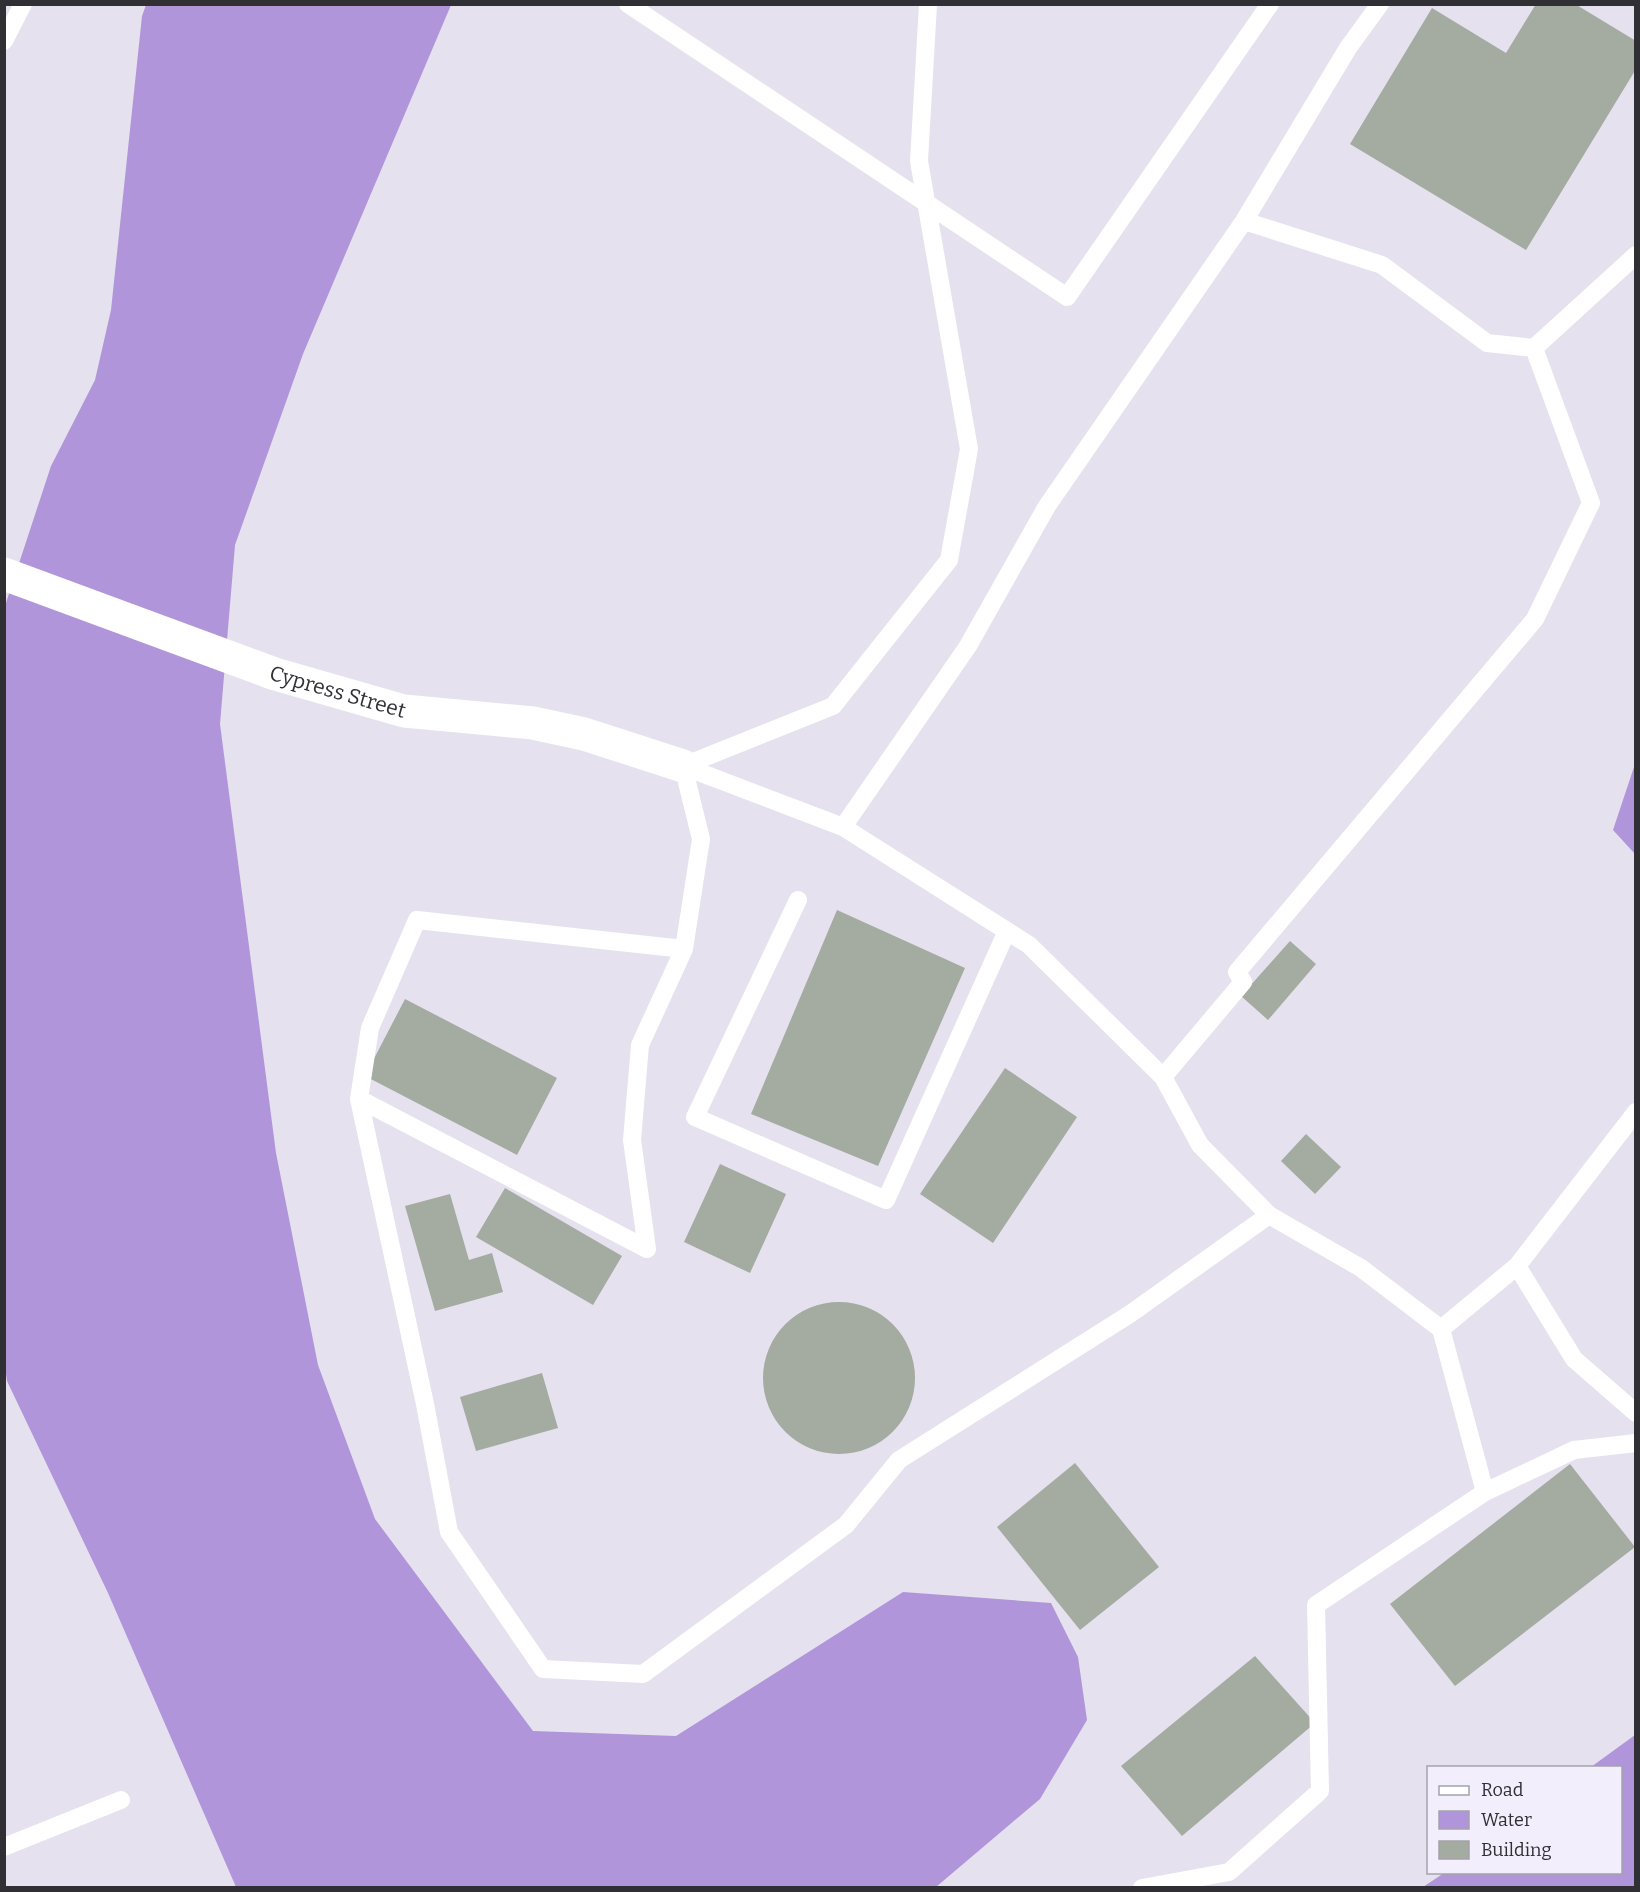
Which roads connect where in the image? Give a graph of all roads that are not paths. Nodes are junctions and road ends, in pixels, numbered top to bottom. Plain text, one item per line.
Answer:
1 (22, 4) edge
2 (628, 4) edge
3 (928, 4) edge
4 (1270, 4) edge
5 (1380, 4) edge
6 (4, 41) edge
7 (927, 203) junction
8 (1244, 221) junction
9 (1635, 255) edge
10 (1534, 348) junction
11 (4, 574) edge
12 (683, 766) junction
13 (843, 827) junction
14 (798, 900) dead end
15 (1007, 931) junction
16 (684, 949) junction
17 (1163, 1077) junction
18 (359, 1099) junction
19 (1635, 1112) edge
20 (1269, 1215) junction
21 (1517, 1266) junction
22 (1441, 1329) junction
23 (1635, 1413) edge
24 (1635, 1443) edge
25 (1485, 1492) junction
26 (121, 1800) dead end
27 (4, 1847) edge
28 (1142, 1887) edge

1 - 6 lane
2 - 7 lane
3 - 7 lane
4 - 7 lane
5 - 8 lane
7 - 12 lane
8 - 10 lane
8 - 13 lane
9 - 10 lane
10 - 17 lane
11 - 12 street, Cypress Street
12 - 13 lane
12 - 16 lane
13 - 15 lane
14 - 15 lane
15 - 17 lane
16 - 18 lane
16 - 18 lane
17 - 20 lane
18 - 20 lane
19 - 21 lane
20 - 22 lane
21 - 22 lane
21 - 23 lane
22 - 25 lane
24 - 25 lane
25 - 28 lane
26 - 27 lane

